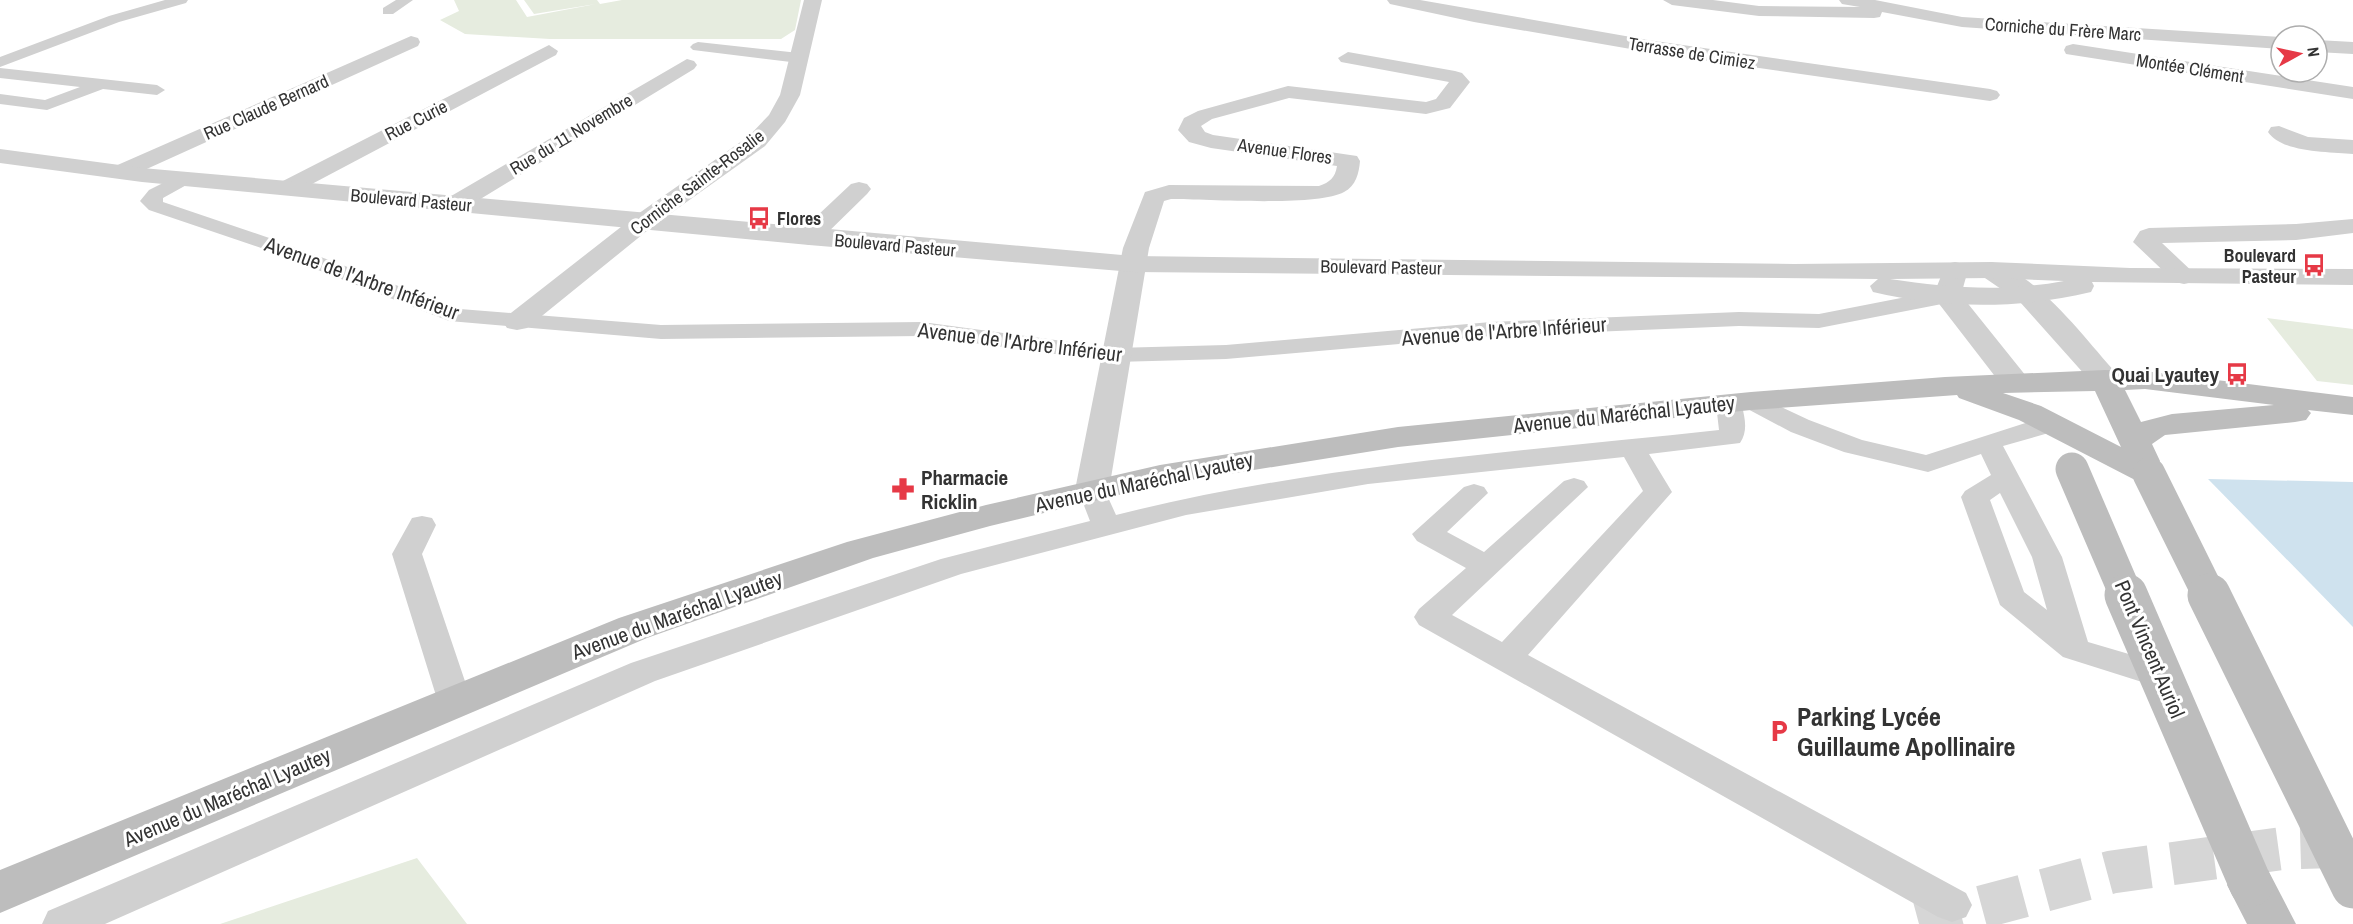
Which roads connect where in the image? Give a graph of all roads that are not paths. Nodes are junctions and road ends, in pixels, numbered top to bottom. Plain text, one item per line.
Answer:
1 (181, 0) edge
2 (406, 0) edge
3 (813, 0) edge
4 (1396, 0) edge
5 (1672, 0) edge
6 (1848, 0) edge
7 (388, 11) dead end
8 (1912, 14) junction
9 (411, 42) dead end
10 (2269, 43) edge
11 (2329, 47) edge
12 (2353, 48) edge
13 (2062, 49) dead end
14 (549, 51) dead end
15 (693, 56) joint
16 (799, 58) junction
17 (1348, 58) dead end
18 (0, 62) edge
19 (0, 73) edge
20 (103, 84) junction
21 (157, 90) dead end
22 (2353, 93) edge
23 (1990, 95) dead end
24 (0, 99) edge
25 (2353, 128) edge
26 (2353, 147) edge
27 (0, 156) edge
28 (121, 172) junction
29 (183, 179) junction
30 (285, 189) junction
31 (859, 189) dead end
32 (455, 204) junction
33 (644, 221) junction
34 (2353, 226) edge
35 (809, 237) junction
36 (1133, 264) junction
37 (1991, 270) junction
38 (2130, 276) junction
39 (2184, 276) junction
40 (2353, 277) edge
41 (1951, 283) junction
42 (2030, 296) junction
43 (518, 322) junction
44 (1115, 355) junction
45 (2105, 379) junction
46 (2015, 382) junction
47 (1945, 387) junction
48 (1740, 403) junction
49 (2353, 405) edge
50 (2353, 413) edge
51 (2050, 424) junction
52 (1988, 442) junction
53 (1630, 446) junction
54 (2143, 459) junction
55 (2007, 477) junction
56 (1574, 487) dead end
57 (1092, 490) junction
58 (1474, 493) dead end
59 (422, 525) dead end
60 (1106, 525) junction
61 (1487, 566) junction
62 (2074, 650) junction
63 (1506, 658) junction
64 (2161, 676) junction
65 (455, 702) junction
66 (2353, 887) edge
67 (0, 892) edge
68 (2262, 904) edge
69 (1952, 905) dead end
70 (62, 924) edge

1 - 18 lane
2 - 7 lane
3 - 16 street, Corniche Sainte-Rosalie
4 - 23 street, Terrasse de Cimiez
5 - 8 street
6 - 8 street, Corniche du Frère Marc
8 - 10 street, Corniche du Frère Marc
9 - 28 street, Rue Claude Bernard
11 - 12 street
13 - 22 street, Montée Clément
14 - 30 street, Rue Curie
15 - 16 lane
15 - 32 street, Rue du 11 Novembre
16 - 33 street, Corniche Sainte-Rosalie
17 - 36 street, Avenue Flores
19 - 20 lane
20 - 21 lane
20 - 24 lane
25 - 26 street
27 - 28 street, Boulevard Pasteur
28 - 29 street, Boulevard Pasteur
29 - 30 street, Boulevard Pasteur
29 - 43 lane, Avenue de l'Arbre Inférieur
30 - 32 street, Boulevard Pasteur
31 - 35 street
32 - 33 street, Boulevard Pasteur
33 - 35 street, Boulevard Pasteur
33 - 43 street, Corniche Sainte-Rosalie
34 - 39 street
35 - 36 street, Boulevard Pasteur
36 - 41 street, Boulevard Pasteur
36 - 44 street, Avenue Flores
37 - 38 street, Boulevard Pasteur
37 - 41 street, Boulevard Pasteur
37 - 42 street
38 - 39 street, Boulevard Pasteur
38 - 42 street, Boulevard Pasteur
39 - 40 street, Boulevard Pasteur
41 - 42 street, Boulevard Pasteur
41 - 44 lane, Avenue de l'Arbre Inférieur
41 - 46 street
42 - 45 street
43 - 44 lane, Avenue de l'Arbre Inférieur
44 - 57 street, Avenue Flores
45 - 46 main road, Avenue du Maréchal Lyautey
45 - 49 main road, Avenue du Maréchal Lyautey
45 - 54 main road
46 - 47 main road, Avenue du Maréchal Lyautey
46 - 51 main road, Pont Vincent Auriol
47 - 48 main road, Avenue du Maréchal Lyautey
47 - 51 main road
48 - 52 lane
48 - 53 lane
48 - 57 main road, Avenue du Maréchal Lyautey
50 - 54 main road
51 - 52 lane
51 - 54 main road
51 - 64 main road, Pont Vincent Auriol, bridge
52 - 55 lane
53 - 60 lane
53 - 63 lane
54 - 66 main road, bridge
55 - 62 lane
55 - 62 lane
56 - 61 lane
57 - 60 lane
57 - 65 main road, Avenue du Maréchal Lyautey
58 - 61 lane
59 - 65 lane
60 - 70 lane
61 - 63 lane
62 - 64 lane
63 - 69 lane
64 - 68 main road, Pont Vincent Auriol, bridge
65 - 67 main road, Avenue du Maréchal Lyautey

